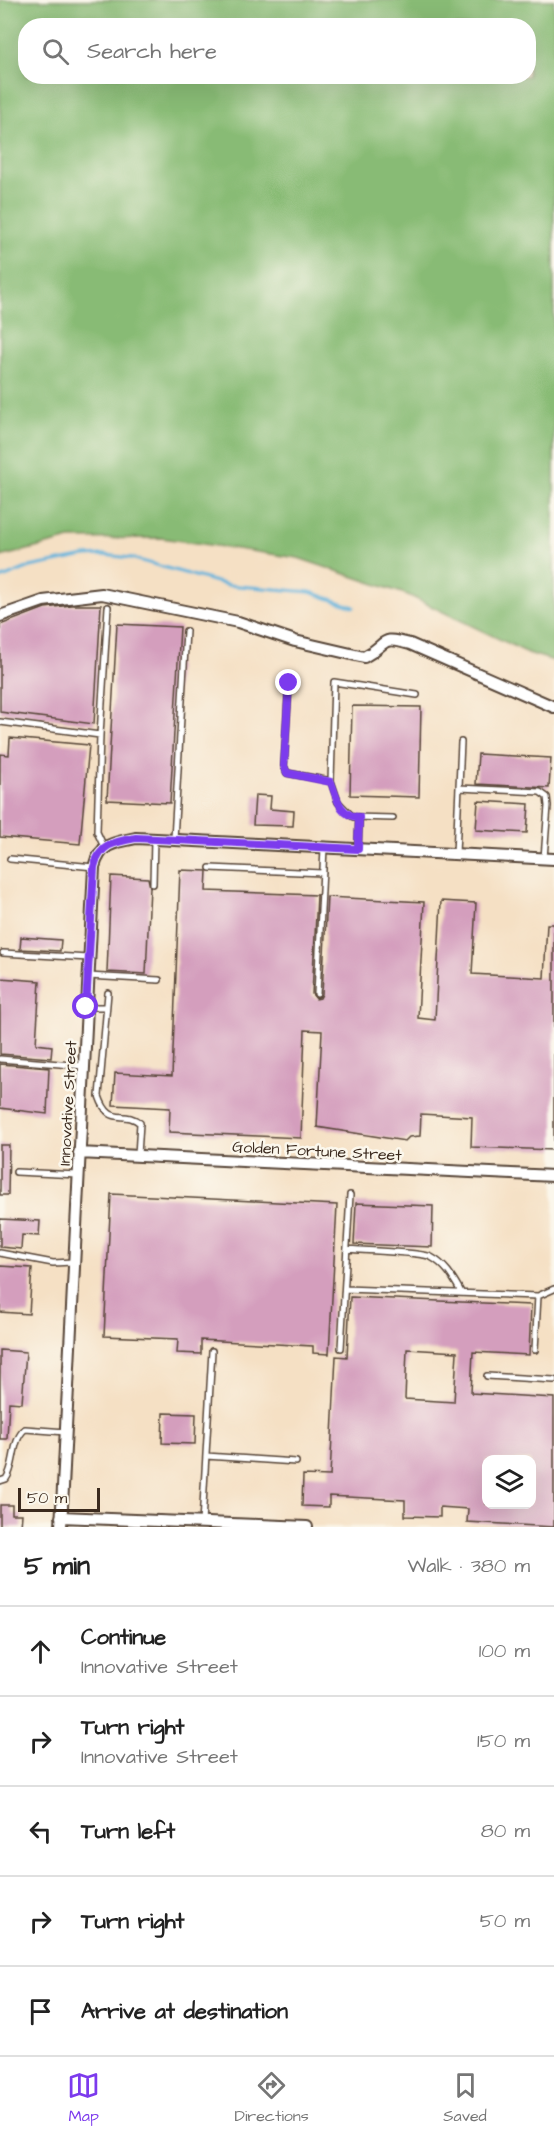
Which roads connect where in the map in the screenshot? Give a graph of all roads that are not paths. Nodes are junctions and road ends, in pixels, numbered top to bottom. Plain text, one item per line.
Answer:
1 (108, 607) dead end
2 (0, 616) edge
3 (186, 632) dead end
4 (289, 683) dead end
5 (417, 694) dead end
6 (554, 707) edge
7 (0, 722) edge
8 (100, 735) junction
9 (461, 742) dead end
10 (331, 782) junction
11 (459, 788) junction
12 (359, 817) junction
13 (393, 818) dead end
14 (154, 839) junction
15 (174, 840) junction
16 (104, 847) junction
17 (324, 848) junction
18 (358, 849) junction
19 (456, 854) junction
20 (10, 859) dead end
21 (549, 859) edge
22 (94, 867) junction
23 (210, 868) dead end
24 (323, 873) junction
25 (153, 884) dead end
26 (3, 953) dead end
27 (89, 958) junction
28 (88, 976) junction
29 (159, 980) dead end
30 (108, 993) dead end
31 (317, 994) dead end
32 (86, 1007) junction
33 (106, 1007) junction
34 (0, 1059) edge
35 (84, 1066) junction
36 (80, 1153) junction
37 (138, 1156) junction
38 (16, 1172) dead end
39 (78, 1175) junction
40 (554, 1176) edge
41 (350, 1195) dead end
42 (347, 1249) junction
43 (0, 1253) edge
44 (73, 1262) junction
45 (345, 1289) junction
46 (554, 1289) edge
47 (461, 1292) junction
48 (538, 1296) junction
49 (341, 1348) dead end
50 (535, 1350) dead end
51 (212, 1351) dead end
52 (487, 1376) dead end
53 (554, 1380) edge
54 (66, 1432) junction
55 (206, 1456) junction
56 (296, 1462) dead end
57 (0, 1480) edge
58 (61, 1522) edge
59 (202, 1523) junction
60 (307, 1527) edge

1 - 8 lane
2 - 6 street
3 - 15 lane
4 - 10 lane
5 - 10 lane
7 - 8 lane
8 - 16 lane
9 - 11 lane
10 - 12 lane
11 - 19 lane
11 - 21 lane
12 - 13 lane
12 - 18 lane
14 - 15 street
14 - 16 street
14 - 25 lane
15 - 17 street
16 - 22 street, Innovative Street
17 - 18 street
17 - 24 lane
18 - 19 street
19 - 21 street
20 - 22 lane
22 - 27 street, Innovative Street
23 - 24 lane
24 - 31 lane
26 - 27 lane
27 - 28 street, Innovative Street
28 - 29 lane
28 - 32 street, Innovative Street
30 - 33 lane
32 - 33 lane
32 - 35 street, Innovative Street
33 - 37 lane
34 - 35 lane
35 - 36 street, Innovative Street
36 - 37 street, Golden Fortune Street
36 - 39 street, Innovative Street
37 - 40 street, Golden Fortune Street
38 - 39 lane
39 - 44 street, Innovative Street
41 - 42 lane
42 - 45 lane
42 - 47 lane
43 - 44 lane
44 - 54 street, Innovative Street
45 - 47 lane
45 - 49 lane
46 - 48 lane
47 - 48 lane
48 - 50 lane
51 - 55 lane
52 - 53 lane
54 - 57 lane
54 - 58 street, Innovative Street
55 - 56 lane
55 - 59 lane
58 - 59 street
59 - 60 street

